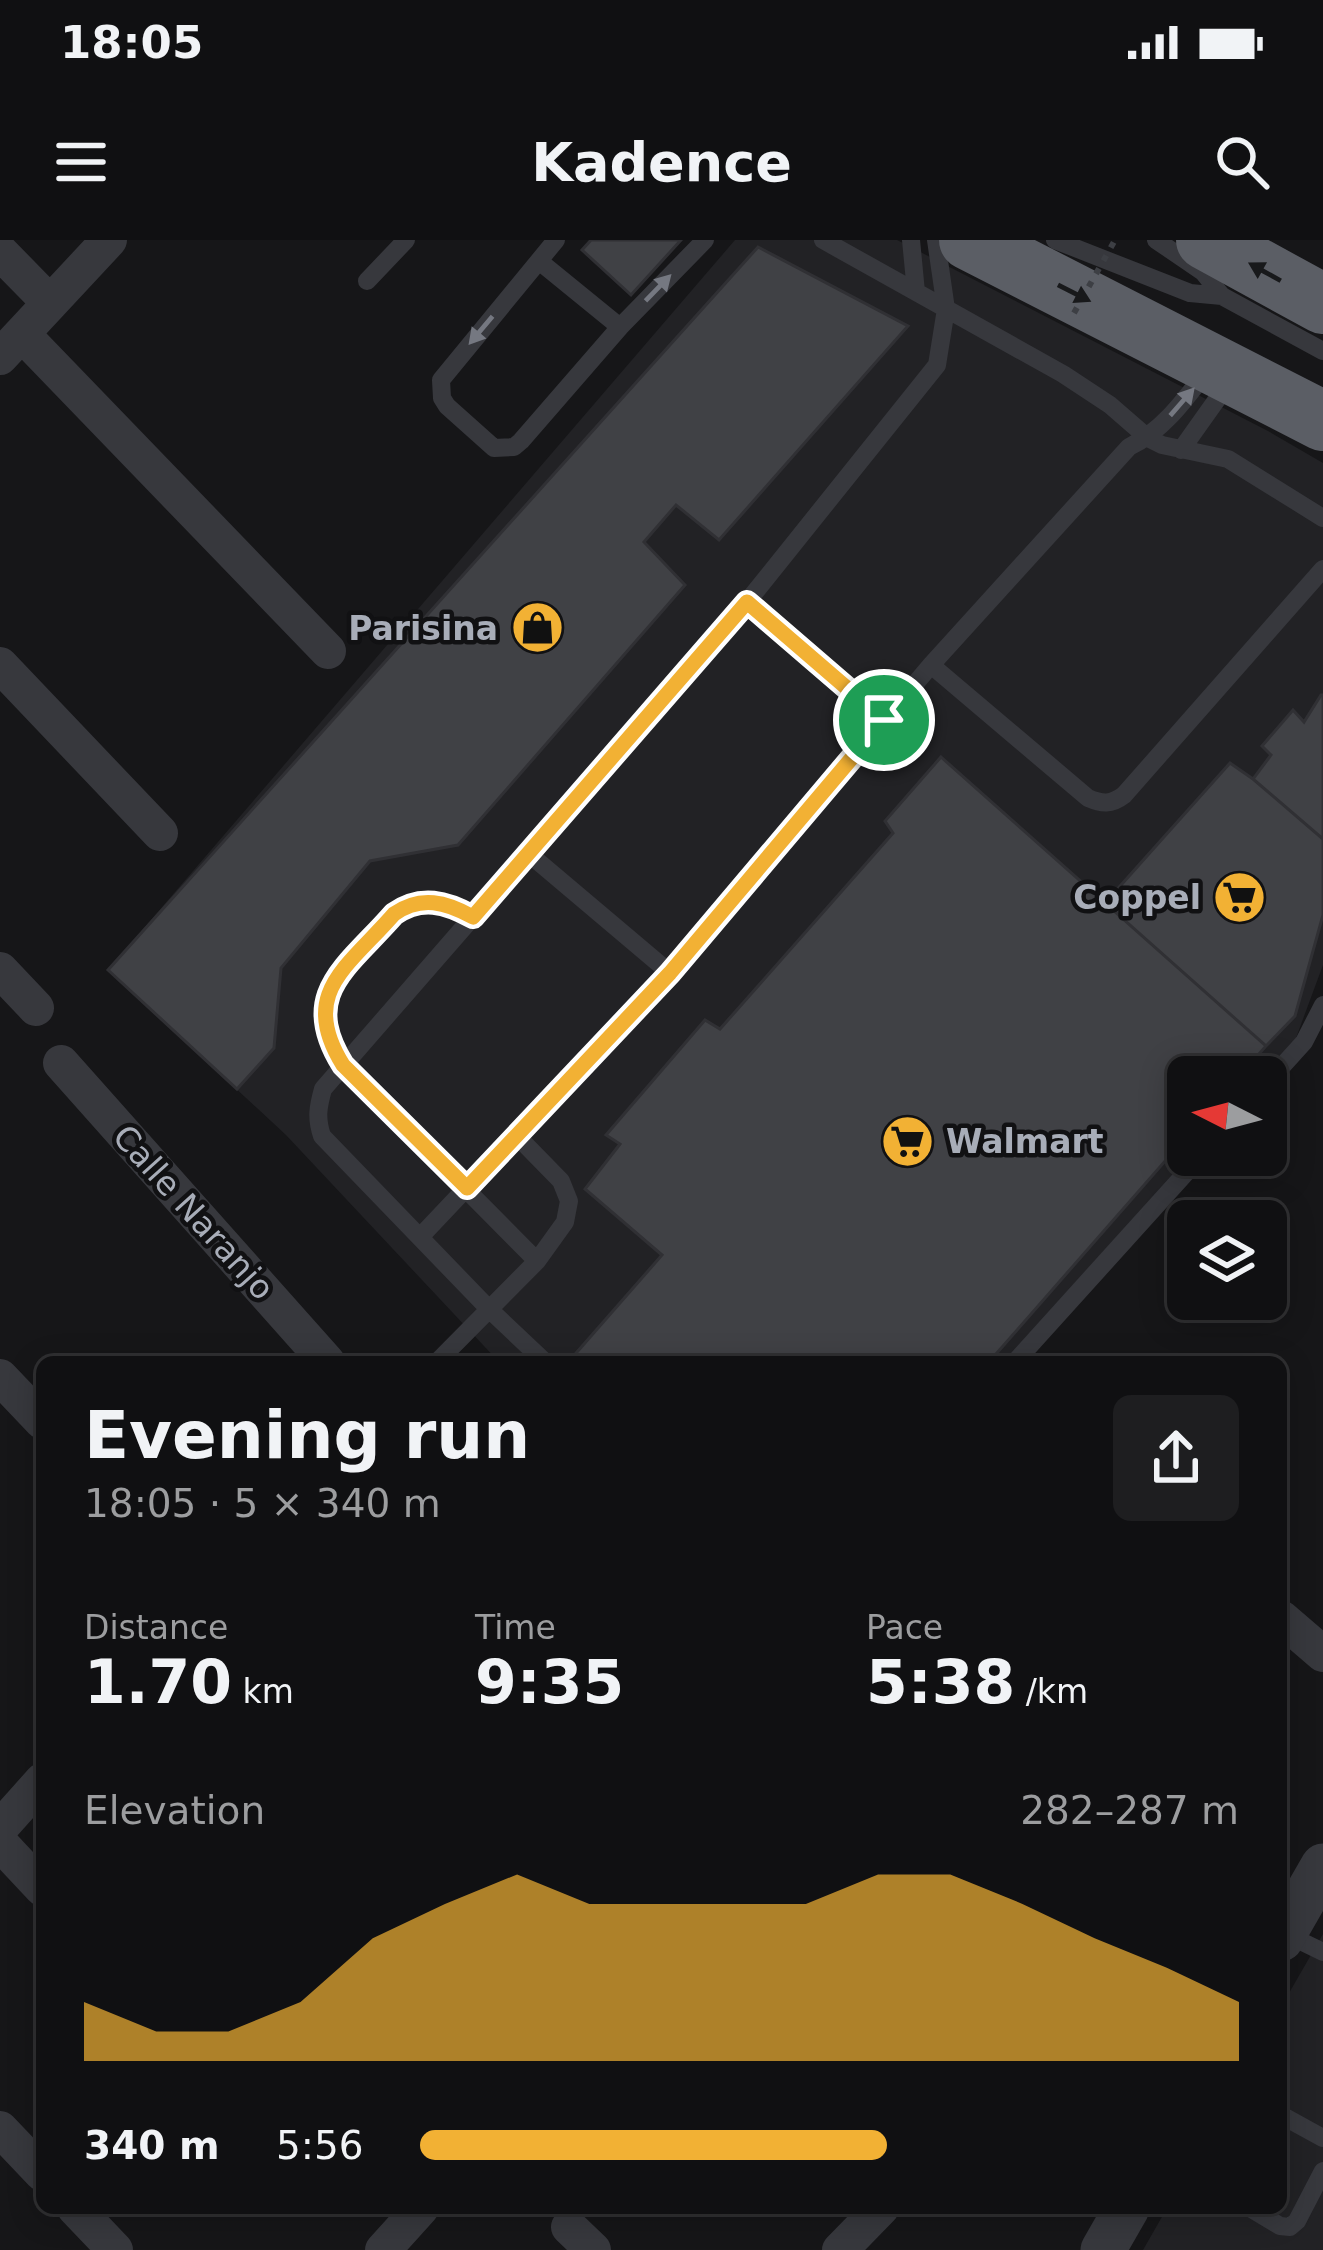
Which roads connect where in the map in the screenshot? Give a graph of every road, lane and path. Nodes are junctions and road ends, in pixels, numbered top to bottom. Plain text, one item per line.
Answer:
1 (109, 240) edge
2 (406, 240) edge
3 (556, 240) edge
4 (705, 240) edge
5 (823, 240) edge
6 (910, 240) edge
7 (936, 240) edge
8 (969, 240) edge
9 (1055, 240) edge
10 (1115, 240) edge
11 (1156, 240) edge
12 (0, 252) edge
13 (538, 261) junction
14 (1214, 268) edge
15 (367, 281) dead end
16 (916, 292) junction
17 (50, 304) junction
18 (1323, 304) edge
19 (946, 309) junction
20 (1074, 313) dead end
21 (620, 327) junction
22 (11, 345) edge
23 (1323, 351) edge
24 (1224, 369) junction
25 (1323, 422) edge
26 (1148, 438) junction
27 (1181, 450) junction
28 (1323, 518) edge
29 (1323, 568) edge
30 (747, 602) junction
31 (328, 651) dead end
32 (0, 665) edge
33 (931, 665) junction
34 (884, 720) junction
35 (160, 833) dead end
36 (528, 853) junction
37 (473, 917) junction
38 (0, 970) edge
39 (670, 973) junction
40 (1323, 1005) edge
41 (36, 1008) dead end
42 (1287, 1061) edge
43 (61, 1063) dead end
44 (343, 1065) junction
45 (518, 1137) junction
46 (1183, 1176) edge
47 (467, 1188) junction
48 (420, 1237) junction
49 (537, 1261) junction
50 (490, 1310) junction
51 (323, 1356) edge
52 (442, 1356) edge
53 (538, 1356) edge
54 (1021, 1356) edge
55 (0, 1377) edge
56 (36, 1415) edge
57 (1287, 1623) edge
58 (1323, 1654) edge
59 (36, 1788) edge
60 (0, 1828) edge
61 (0, 1843) edge
62 (1323, 1865) edge
63 (36, 1882) edge
64 (1292, 1939) edge
65 (1287, 2118) edge
66 (0, 2129) edge
67 (1323, 2138) edge
68 (36, 2168) edge
69 (1323, 2171) edge
70 (81, 2214) edge
71 (416, 2214) edge
72 (875, 2214) edge
73 (1124, 2214) edge
74 (1260, 2214) edge
75 (115, 2250) edge
76 (383, 2250) edge
77 (840, 2250) edge
78 (1103, 2250) edge

1 - 17 street
2 - 15 lane
3 - 13 lane
21 -> 4 lane
5 - 16 lane
6 - 16 lane
7 - 19 lane
8 -> 24 highway
9 - 14 lane
10 - 20 path, bridge
11 - 14 lane
12 - 17 street
13 - 21 lane
13 -> 21 lane
18 -> 14 highway
14 - 23 lane
16 - 19 lane
17 - 22 street
19 - 26 lane
19 - 30 lane
22 - 31 street
24 - 25 highway
26 -> 24 lane
24 - 27 lane
26 - 27 lane
26 - 33 lane
27 - 28 lane
29 - 33 lane
30 - 34 lane
30 - 36 lane
32 - 35 street
33 - 34 lane
34 - 39 lane
36 - 37 lane
36 - 39 lane
37 - 44 lane
37 - 44 lane
38 - 41 street
39 - 45 lane
40 - 42 lane
43 - 51 street, Calle Naranjo
44 - 47 lane
44 - 48 lane
45 - 47 lane
45 - 49 lane
46 - 54 lane
47 - 48 lane
47 - 49 lane
48 - 50 lane
49 - 50 lane
50 - 52 lane
50 - 53 lane
55 - 56 street
57 - 58 street
59 - 60 street
61 - 63 street
62 - 64 street
65 - 67 lane
66 - 68 street
69 - 74 lane
70 - 75 street
71 - 76 street
72 - 77 street
73 - 78 street

